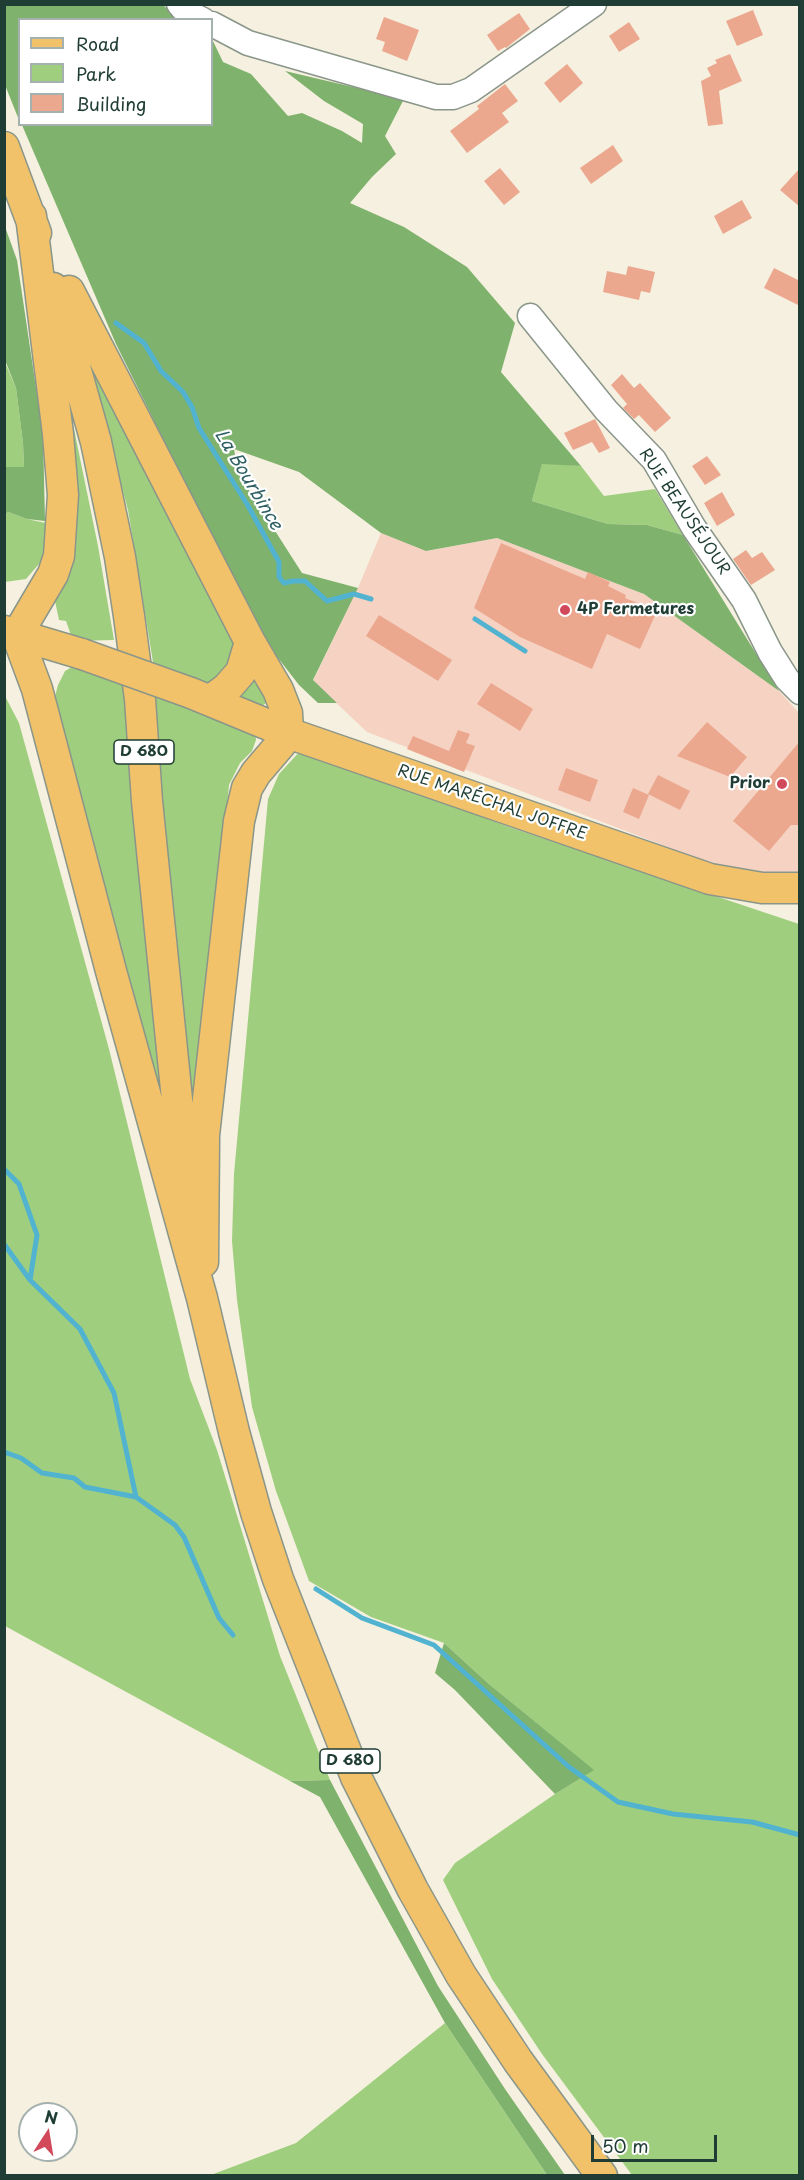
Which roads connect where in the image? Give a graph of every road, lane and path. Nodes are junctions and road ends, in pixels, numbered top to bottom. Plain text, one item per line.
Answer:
1 (179, 4) edge
2 (594, 4) edge
3 (199, 18) edge
4 (213, 25) edge
5 (4, 147) edge
6 (31, 216) junction
7 (530, 316) dead end
8 (10, 633) edge
9 (250, 642) junction
10 (82, 654) junction
11 (800, 692) edge
12 (201, 696) junction
13 (41, 704) junction
14 (288, 733) junction
15 (800, 888) edge
16 (202, 1298) junction
17 (602, 2175) edge

1 - 3 street
2 - 4 street
5 - 6 main road, D 680
6 - 8 main road
6 - 9 main road
6 - 16 main road, D 680
7 - 11 street, RUE BEAUSÉJOUR
8 - 10 main road, RUE MARÉCHAL JOFFRE
8 - 13 main road
9 - 12 main road
9 - 14 main road
10 - 12 main road, RUE MARÉCHAL JOFFRE, bridge
10 - 13 main road
12 - 14 main road, RUE MARÉCHAL JOFFRE
13 - 16 main road
14 - 15 main road, RUE MARÉCHAL JOFFRE
14 - 16 main road
16 - 17 main road, D 680

